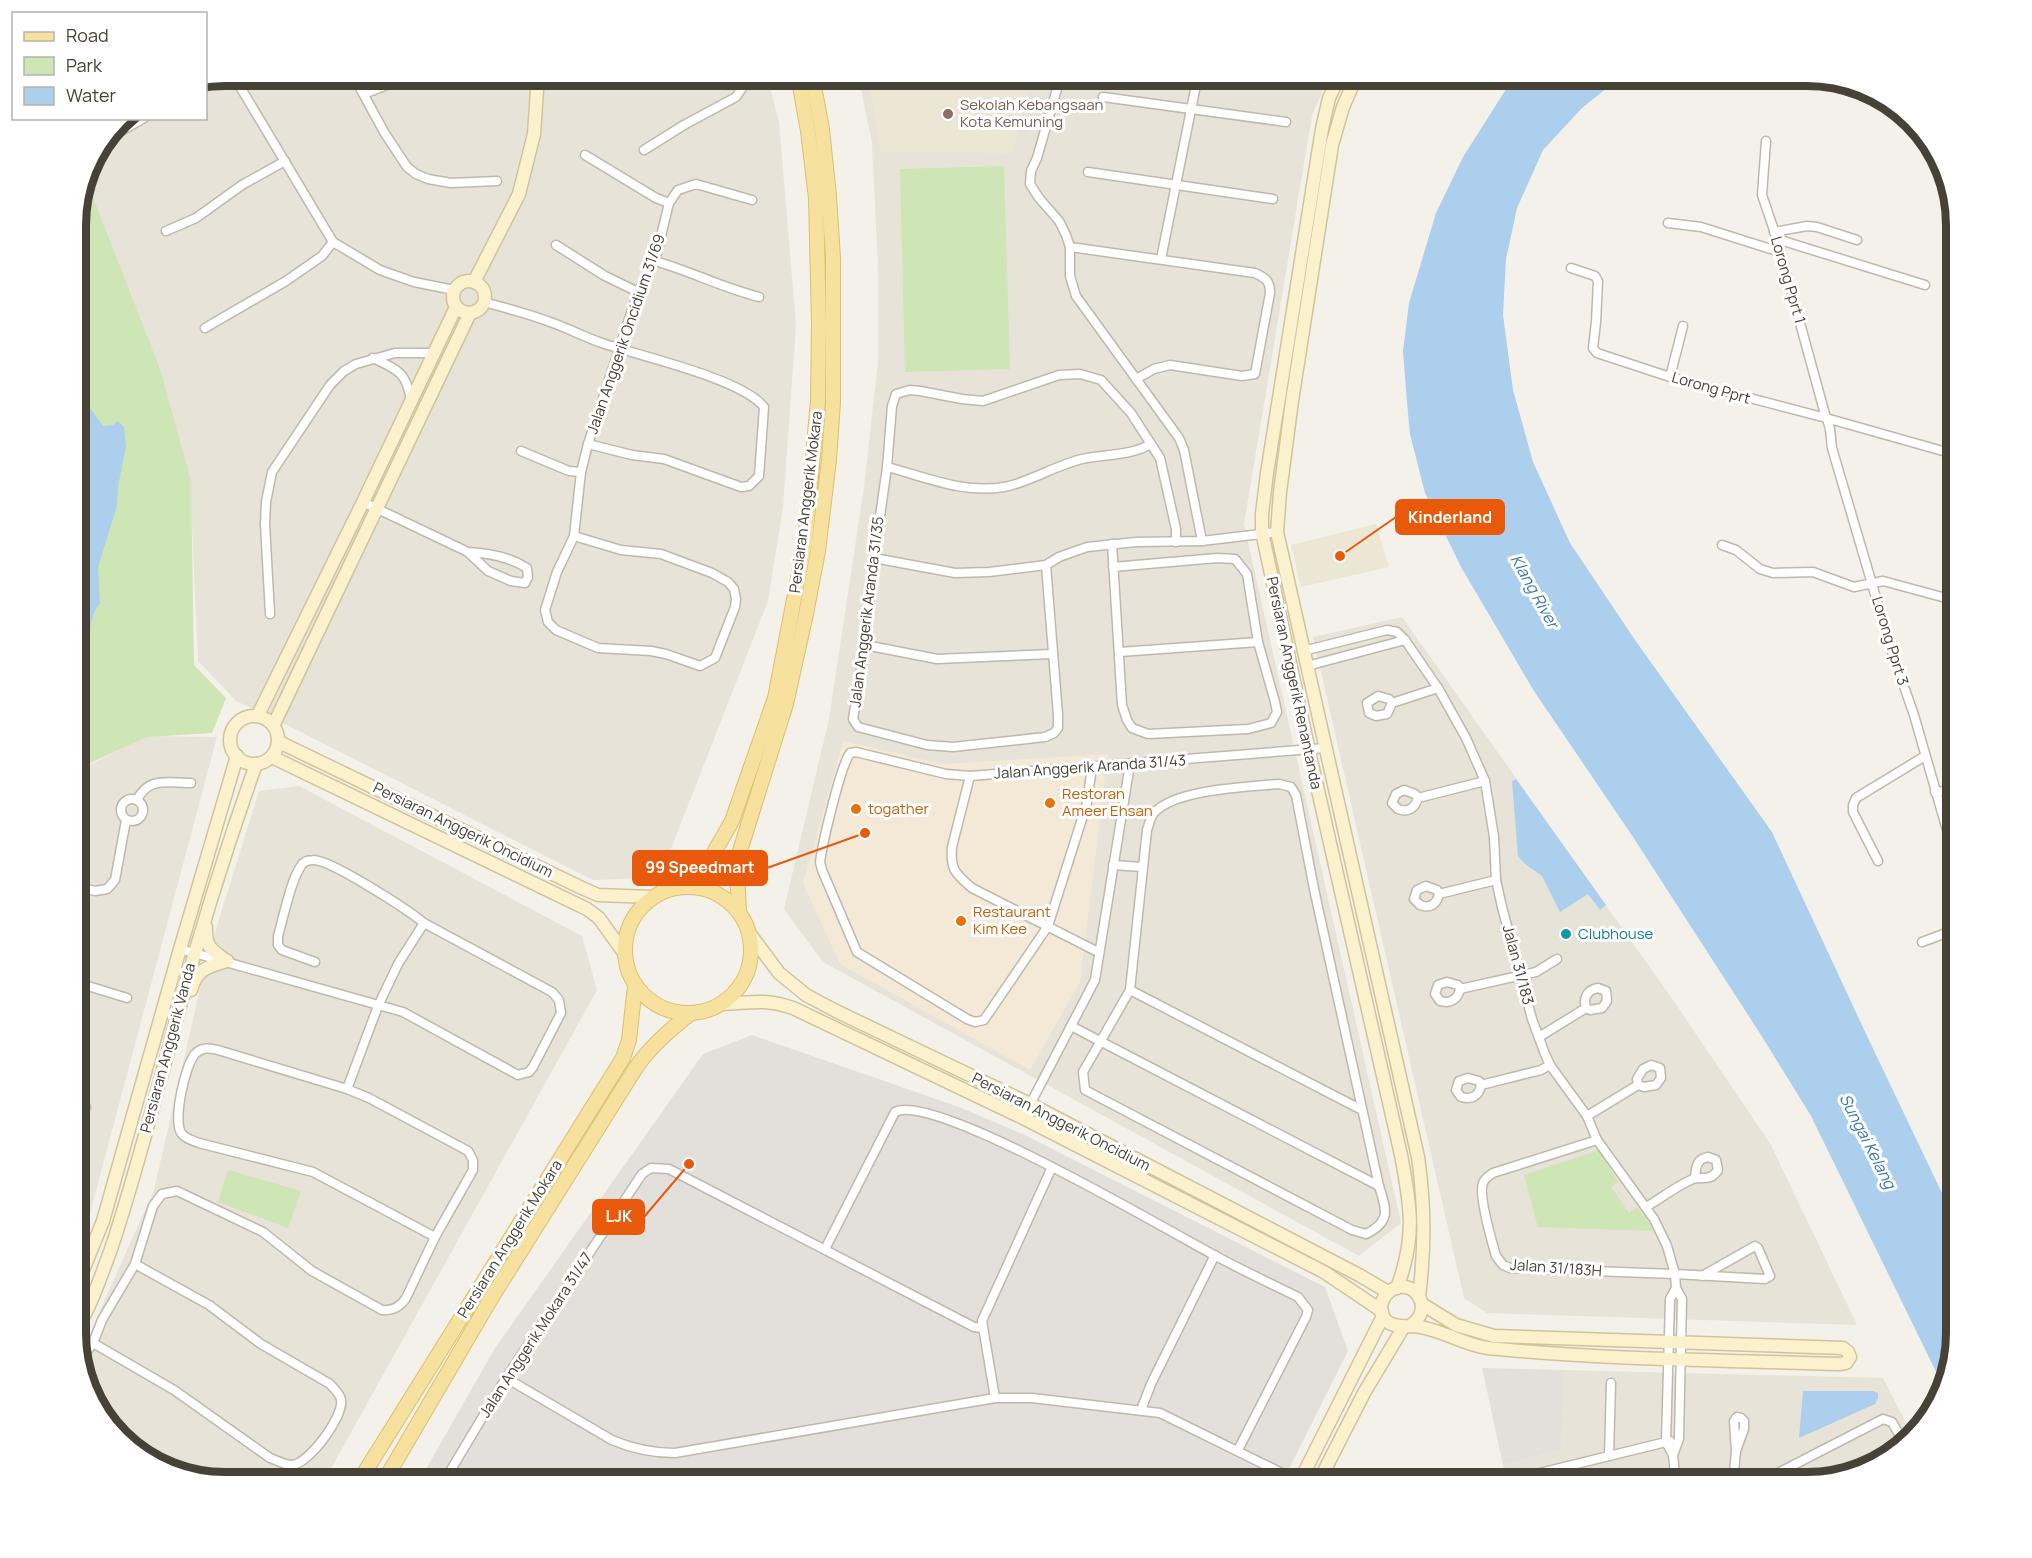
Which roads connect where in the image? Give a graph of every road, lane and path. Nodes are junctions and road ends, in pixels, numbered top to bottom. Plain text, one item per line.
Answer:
1 (240, 86) edge
2 (359, 86) edge
3 (384, 86) edge
4 (537, 86) edge
5 (743, 86) edge
6 (800, 86) edge
7 (814, 86) edge
8 (1057, 86) edge
9 (1196, 86) edge
10 (1335, 86) edge
11 (1352, 86) edge
12 (364, 94) junction
13 (1103, 97) dead end
14 (1192, 109) junction
15 (140, 120) edge
16 (1286, 122) dead end
17 (122, 130) edge
18 (1766, 141) dead end
19 (644, 150) dead end
20 (585, 154) dead end
21 (285, 161) junction
22 (1088, 172) dead end
23 (497, 181) dead end
24 (1177, 184) junction
25 (1273, 199) dead end
26 (752, 200) dead end
27 (669, 203) junction
28 (1668, 223) dead end
29 (166, 231) dead end
30 (1776, 235) junction
31 (1857, 240) dead end
32 (333, 242) junction
33 (556, 245) dead end
34 (1070, 247) junction
35 (1780, 252) junction
36 (1161, 259) junction
37 (655, 261) junction
38 (1571, 268) dead end
39 (474, 282) junction
40 (1925, 285) dead end
41 (454, 290) junction
42 (638, 292) junction
43 (759, 297) dead end
44 (484, 302) junction
45 (456, 307) junction
46 (470, 313) junction
47 (1683, 326) dead end
48 (205, 328) dead end
49 (619, 349) junction
50 (433, 353) junction
51 (373, 358) junction
52 (1670, 377) junction
53 (1137, 379) junction
54 (411, 400) junction
55 (1826, 418) junction
56 (588, 444) junction
57 (1149, 445) junction
58 (521, 452) dead end
59 (1946, 452) edge
60 (887, 467) junction
61 (581, 472) junction
62 (363, 502) junction
63 (376, 507) junction
64 (1262, 532) junction
65 (1277, 532) junction
66 (574, 536) junction
67 (1202, 541) junction
68 (1176, 542) junction
69 (1112, 544) junction
70 (1722, 545) dead end
71 (468, 552) junction
72 (874, 558) junction
73 (1046, 565) junction
74 (1113, 567) junction
75 (1872, 581) junction
76 (1946, 598) edge
77 (270, 614) dead end
78 (1405, 640) junction
79 (1258, 642) junction
80 (1338, 643) junction
81 (866, 645) junction
82 (1303, 651) junction
83 (1120, 652) junction
84 (1053, 654) junction
85 (1342, 657) junction
86 (1306, 666) junction
87 (1438, 688) junction
88 (1392, 703) dead end
89 (258, 715) junction
90 (274, 724) junction
91 (279, 742) junction
92 (1325, 748) junction
93 (1309, 751) junction
94 (237, 756) junction
95 (1924, 756) junction
96 (272, 757) junction
97 (256, 764) junction
98 (1130, 764) junction
99 (1092, 767) junction
100 (970, 776) junction
101 (1485, 781) junction
102 (191, 783) dead end
103 (1946, 791) edge
104 (1935, 792) junction
105 (1418, 798) dead end
106 (137, 800) junction
107 (126, 820) junction
108 (1946, 828) edge
109 (1878, 861) dead end
110 (1113, 865) junction
111 (1142, 867) junction
112 (1496, 880) junction
113 (86, 889) edge
114 (657, 894) junction
115 (1439, 894) dead end
116 (739, 912) junction
117 (207, 915) junction
118 (424, 923) junction
119 (1048, 926) junction
120 (1946, 933) edge
121 (750, 934) junction
122 (1922, 942) dead end
123 (180, 949) junction
124 (1098, 951) junction
125 (194, 953) junction
126 (624, 953) junction
127 (1557, 958) dead end
128 (227, 961) junction
129 (315, 962) dead end
130 (1521, 975) junction
131 (86, 985) edge
132 (635, 986) junction
133 (1460, 989) dead end
134 (1130, 990) junction
135 (127, 998) dead end
136 (721, 1004) junction
137 (180, 1005) junction
138 (378, 1006) junction
139 (1586, 1008) dead end
140 (691, 1013) junction
141 (1071, 1026) junction
142 (1539, 1037) junction
143 (1101, 1042) junction
144 (1550, 1065) junction
145 (1481, 1085) dead end
146 (1638, 1085) dead end
147 (347, 1089) junction
148 (1030, 1104) junction
149 (1362, 1110) junction
150 (1587, 1116) junction
151 (1023, 1118) junction
152 (1597, 1140) junction
153 (1052, 1167) junction
154 (1695, 1178) dead end
155 (1379, 1186) junction
156 (1646, 1207) junction
157 (435, 1237) junction
158 (825, 1249) junction
159 (1215, 1255) junction
160 (86, 1263) edge
161 (135, 1264) junction
162 (1675, 1274) junction
163 (1702, 1276) junction
164 (1676, 1288) junction
165 (1393, 1290) junction
166 (1421, 1300) junction
167 (86, 1311) edge
168 (1382, 1313) junction
169 (1670, 1313) junction
170 (1682, 1313) junction
171 (1407, 1327) junction
172 (982, 1328) junction
173 (93, 1343) junction
174 (1675, 1343) junction
175 (87, 1351) edge
176 (1675, 1358) junction
177 (506, 1378) junction
178 (1611, 1383) dead end
179 (996, 1398) junction
180 (1141, 1410) junction
181 (1900, 1437) edge
182 (1679, 1439) junction
183 (1666, 1442) junction
184 (1238, 1450) junction
185 (1736, 1451) dead end
186 (1673, 1455) junction
187 (1609, 1456) junction
188 (365, 1472) edge
189 (389, 1472) edge
190 (450, 1472) edge
191 (1280, 1472) edge
192 (1306, 1472) edge
193 (1324, 1472) edge
194 (1544, 1472) edge
195 (1675, 1472) edge
196 (1735, 1472) edge
197 (1780, 1472) edge

1 - 21 street
2 - 12 street
3 - 12 street
4 - 39 main road
5 - 19 street
6 - 114 main road, Persiaran Anggerik Mokara
7 - 116 main road, Persiaran Anggerik Mokara
8 - 34 street
9 - 14 street
10 - 64 main road, Persiaran Anggerik Renantanda
11 - 65 main road, Persiaran Anggerik Renantanda
12 - 23 street
13 - 14 street
14 - 16 street
14 - 24 street
15 - 17 street
18 - 30 street, Lorong Pprt 1
20 - 27 street
21 - 29 street
21 - 32 street
22 - 24 street
24 - 25 street
24 - 36 street
26 - 27 street
27 - 37 street, Jalan Anggerik Oncidium 31/69
28 - 35 street
30 - 31 street
30 - 35 street, Lorong Pprt 1
30 - 40 street
32 - 41 street
32 - 48 street
33 - 42 street
34 - 36 street
34 - 53 street
35 - 55 street, Lorong Pprt 1
36 - 53 street
37 - 42 street, Jalan Anggerik Oncidium 31/69
37 - 43 street
38 - 52 street, Lorong Pprt
39 - 41 main road
39 - 44 main road
41 - 45 main road
42 - 49 street, Jalan Anggerik Oncidium 31/69
44 - 46 main road
44 - 49 street
45 - 46 main road
45 - 50 main road
46 - 63 main road
47 - 52 street
49 - 56 street, Jalan Anggerik Oncidium 31/69
49 - 56 street
50 - 51 street
50 - 54 main road
51 - 54 street
51 - 77 street
52 - 55 street, Lorong Pprt
53 - 67 street
54 - 62 main road
55 - 59 street, Lorong Pprt
55 - 75 street, Lorong Pprt 3
56 - 61 street, Jalan Anggerik Oncidium 31/69
57 - 60 street
57 - 60 street, Jalan Anggerik Aranda 31/35
57 - 68 street
58 - 61 street
60 - 72 street, Jalan Anggerik Aranda 31/35
61 - 66 street, Jalan Anggerik Oncidium 31/69
62 - 63 street
62 - 89 main road
63 - 71 street
63 - 90 main road
64 - 65 street
64 - 67 street
64 - 93 main road, Persiaran Anggerik Renantanda
65 - 82 main road, Persiaran Anggerik Renantanda
66 - 66 street, Jalan Anggerik Oncidium 31/69
67 - 68 street
68 - 69 street
69 - 73 street
69 - 74 street
70 - 75 street
71 - 71 street
72 - 73 street
72 - 81 street, Jalan Anggerik Aranda 31/35
73 - 84 street, Jalan Anggerik Aranda 31/35
74 - 79 street
74 - 83 street
75 - 76 street
75 - 95 street, Lorong Pprt 3
78 - 80 street
78 - 85 street
78 - 87 street, Jalan 31/183
79 - 83 street
79 - 83 street
80 - 82 street
80 - 85 street
81 - 84 street
81 - 84 street, Jalan Anggerik Aranda 31/35
82 - 86 main road, Persiaran Anggerik Renantanda
85 - 86 street
86 - 92 main road, Persiaran Anggerik Renantanda
87 - 88 street
87 - 101 street, Jalan 31/183
89 - 90 main road
89 - 94 main road
90 - 91 main road
91 - 96 main road
91 - 114 main road, Persiaran Anggerik Oncidium
92 - 93 street, Jalan Anggerik Aranda 31/43
92 - 166 main road, Persiaran Anggerik Renantanda
93 - 98 street, Jalan Anggerik Aranda 31/43
93 - 165 main road, Persiaran Anggerik Renantanda
94 - 97 main road
94 - 123 main road, Persiaran Anggerik Vanda
95 - 104 street, Lorong Pprt 3
95 - 109 street
96 - 97 main road
96 - 126 main road, Persiaran Anggerik Oncidium
97 - 117 main road, Persiaran Anggerik Vanda
98 - 99 street, Jalan Anggerik Aranda 31/43
98 - 110 street
99 - 100 street, Jalan Anggerik Aranda 31/43
99 - 119 street
100 - 119 street
100 - 119 street, Jalan Anggerik Aranda 31/43
101 - 105 street
101 - 112 street, Jalan 31/183
102 - 106 street
103 - 104 street
104 - 108 street, Lorong Pprt 3
106 - 107 street
106 - 107 street
107 - 113 street
110 - 111 street
110 - 124 street
111 - 134 street
111 - 149 street
112 - 115 street
112 - 130 street, Jalan 31/183
114 - 116 main road
114 - 126 main road
116 - 121 main road
117 - 125 main road, Persiaran Anggerik Vanda
117 - 128 main road
118 - 129 street
118 - 138 street
118 - 138 street
119 - 124 street
120 - 122 street
121 - 136 main road
121 - 148 main road, Persiaran Anggerik Oncidium
123 - 125 street
123 - 160 main road, Persiaran Anggerik Vanda
124 - 141 street
125 - 128 street
125 - 137 main road, Persiaran Anggerik Vanda
126 - 132 main road
127 - 130 street
128 - 137 main road
128 - 138 street
130 - 133 street
130 - 142 street, Jalan 31/183
131 - 135 street
132 - 140 main road
132 - 188 main road, Persiaran Anggerik Mokara
134 - 143 street
134 - 149 street
136 - 140 main road
136 - 151 main road, Persiaran Anggerik Oncidium
137 - 167 main road, Persiaran Anggerik Vanda
138 - 147 street
139 - 142 street
140 - 189 main road, Persiaran Anggerik Mokara
141 - 143 street
141 - 148 street
142 - 144 street, Jalan 31/183
143 - 155 street
143 - 155 street
144 - 145 street
144 - 150 street, Jalan 31/183
146 - 150 street
147 - 157 street
147 - 157 street
148 - 151 street
148 - 165 main road, Persiaran Anggerik Oncidium
149 - 155 street
150 - 152 street, Jalan 31/183
151 - 168 main road, Persiaran Anggerik Oncidium
152 - 156 street, Jalan 31/183
152 - 162 street, Jalan 31/183H
153 - 158 street
153 - 159 street
153 - 172 street
154 - 156 street
156 - 162 street, Jalan 31/183
157 - 161 street
158 - 172 street, Jalan Anggerik Mokara 31/47
158 - 177 street, Jalan Anggerik Mokara 31/47
159 - 180 street
159 - 184 street
161 - 173 street
161 - 173 street
162 - 163 street
162 - 164 street, Jalan 31/183
163 - 163 street
164 - 169 street
164 - 170 street
165 - 166 main road
165 - 168 main road
166 - 171 main road
166 - 174 main road
168 - 171 main road
168 - 192 main road
169 - 170 street
169 - 174 street
170 - 174 street
171 - 176 main road
171 - 193 main road
172 - 179 street
173 - 175 street
174 - 176 street
174 - 176 main road
176 - 182 street
176 - 183 street
177 - 179 street
177 - 190 street, Jalan Anggerik Mokara 31/47
178 - 187 street
179 - 180 street
180 - 184 street
181 - 197 street
182 - 183 street
182 - 186 street
183 - 186 street
183 - 187 street
184 - 191 street
185 - 196 street
186 - 195 street
187 - 194 street

